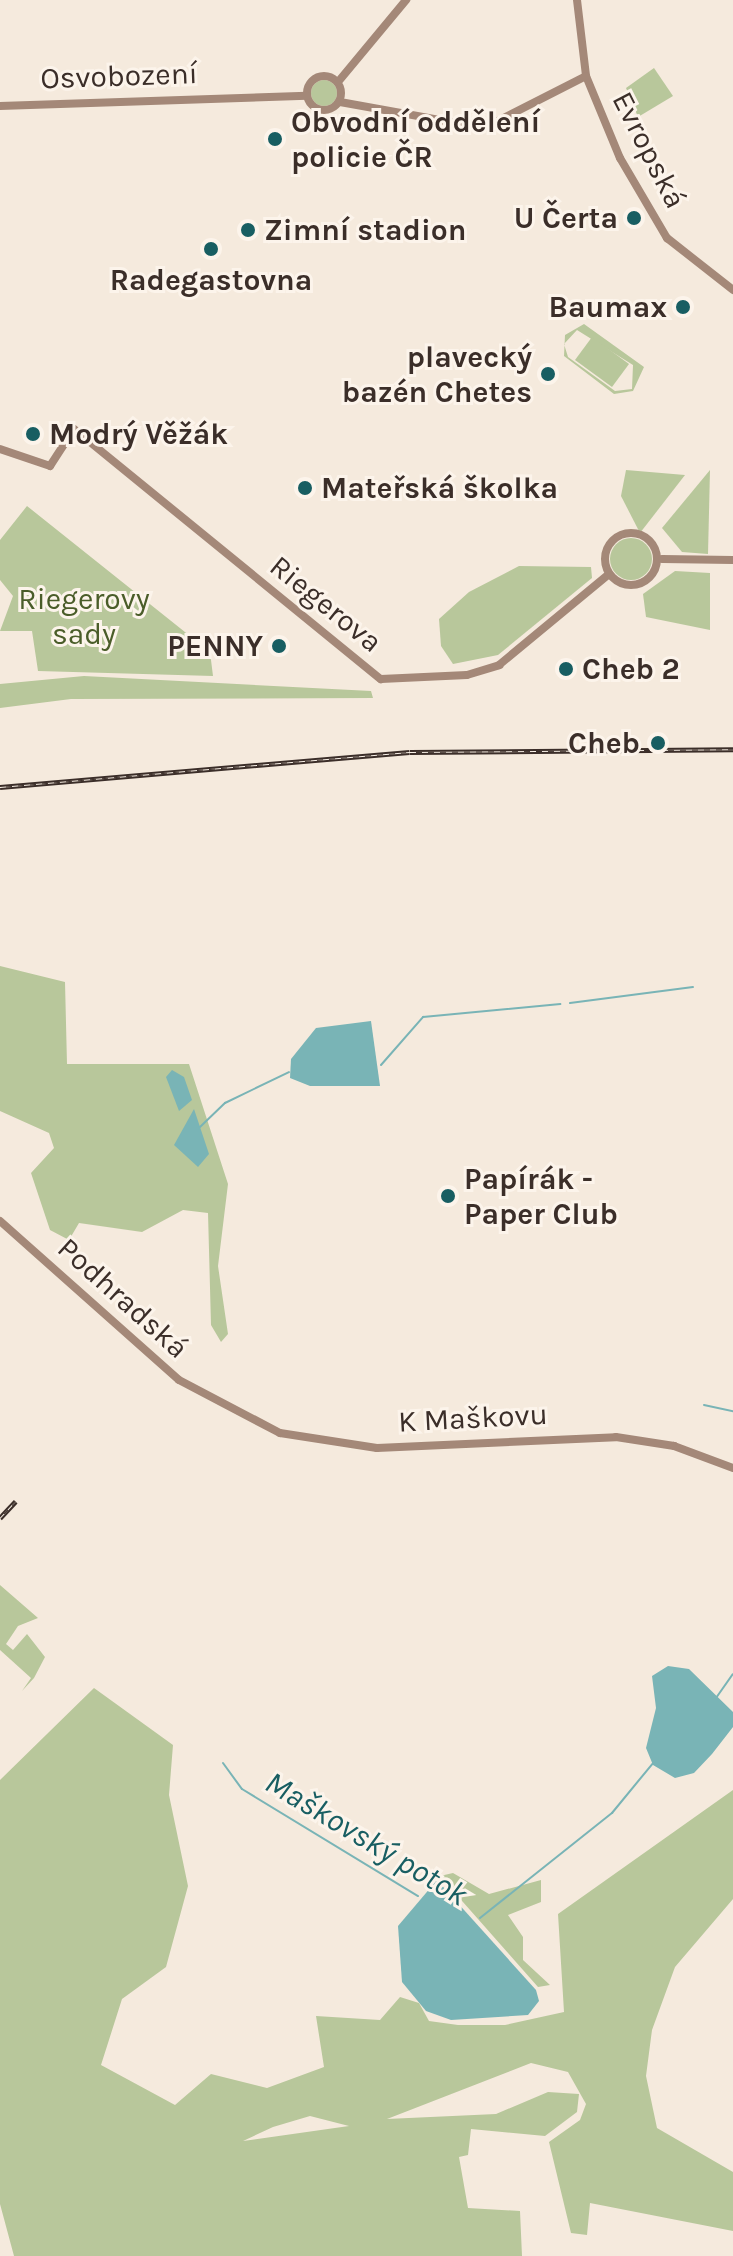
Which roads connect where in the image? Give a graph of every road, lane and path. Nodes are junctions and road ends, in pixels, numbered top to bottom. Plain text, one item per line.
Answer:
1 (406, 0) edge
2 (577, 0) edge
3 (586, 76) junction
4 (338, 82) junction
5 (307, 96) junction
6 (340, 102) junction
7 (0, 106) edge
8 (733, 290) edge
9 (0, 449) edge
10 (662, 559) junction
11 (733, 560) edge
12 (609, 574) junction
13 (0, 1221) edge
14 (218, 1405) joint
15 (733, 1468) edge

1 - 4 street
2 - 3 street, Evropská
3 - 6 street
3 - 8 street, Evropská
4 - 5 street
4 - 6 street
5 - 6 street
5 - 7 street, Osvobození
9 - 12 street, Riegerova
10 - 11 street
10 - 12 street
10 - 12 street
13 - 14 street, Podhradská
14 - 15 street, K Maškovu

